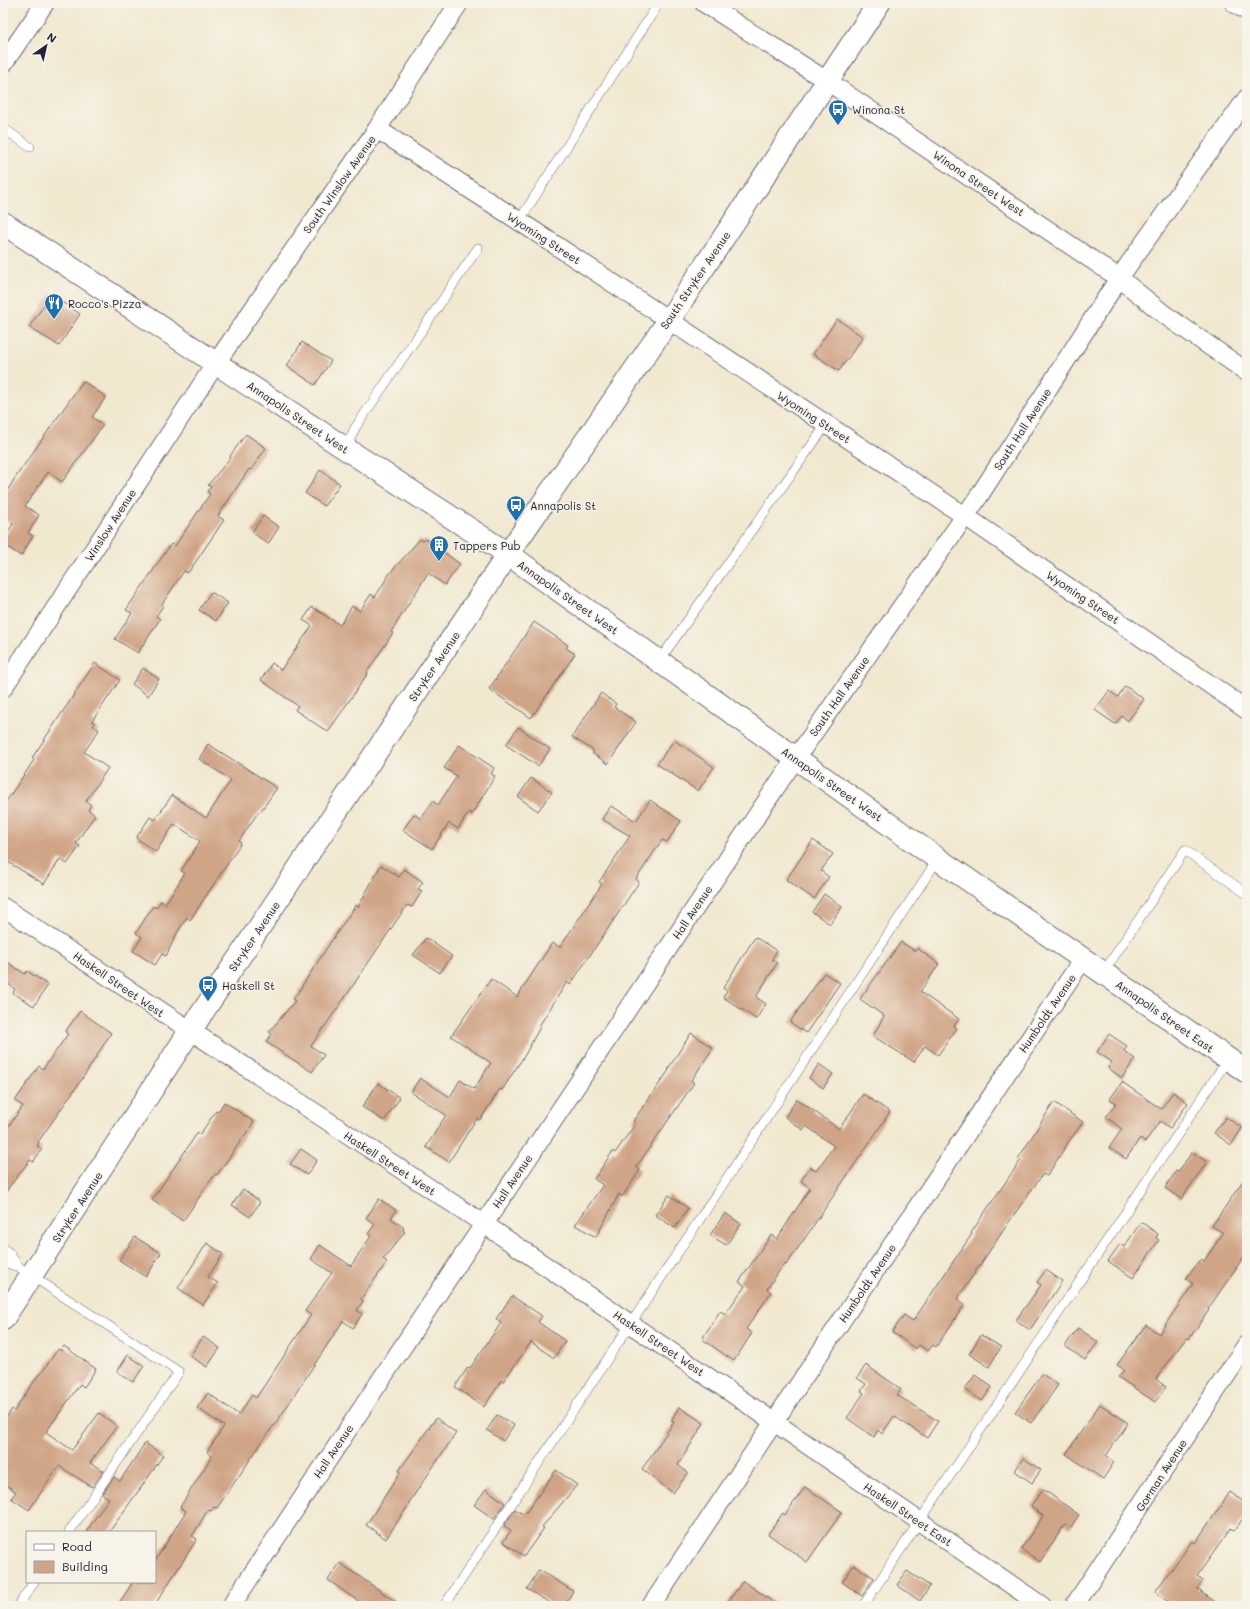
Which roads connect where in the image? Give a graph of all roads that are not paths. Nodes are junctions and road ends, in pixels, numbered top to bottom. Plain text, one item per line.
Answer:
1 (45, 3) edge
2 (458, 3) edge
3 (659, 3) edge
4 (704, 3) edge
5 (880, 3) edge
6 (1234, 3) edge
7 (1247, 11) edge
8 (3, 64) edge
9 (827, 81) junction
10 (1247, 98) edge
11 (3, 128) edge
12 (377, 129) junction
13 (30, 147) dead end
14 (519, 221) junction
15 (3, 223) edge
16 (478, 248) dead end
17 (1119, 278) junction
18 (669, 320) junction
19 (216, 363) junction
20 (1247, 372) edge
21 (826, 425) junction
22 (346, 450) junction
23 (965, 516) junction
24 (508, 554) junction
25 (660, 661) junction
26 (3, 688) edge
27 (1247, 710) edge
28 (796, 758) junction
29 (938, 859) junction
30 (1247, 894) edge
31 (3, 907) edge
32 (1083, 959) junction
33 (1103, 973) junction
34 (190, 1031) junction
35 (1228, 1059) junction
36 (1247, 1072) edge
37 (484, 1224) junction
38 (3, 1248) edge
39 (3, 1262) edge
40 (25, 1271) junction
41 (3, 1319) edge
42 (632, 1325) junction
43 (1247, 1344) edge
44 (774, 1422) junction
45 (919, 1521) junction
46 (70, 1531) edge
47 (33, 1583) edge
48 (18, 1606) edge
49 (231, 1606) edge
50 (444, 1606) edge
51 (652, 1606) edge
52 (863, 1606) edge
53 (1042, 1606) edge
54 (1074, 1606) edge

1 - 8 street
2 - 12 street, South Winslow Avenue
3 - 14 lane
4 - 9 street, Winona Street West
5 - 9 street, South Stryker Avenue
6 - 7 street
9 - 17 street, Winona Street West
9 - 18 street, South Stryker Avenue
10 - 17 street, South Hall Avenue
11 - 13 lane
12 - 14 street, Wyoming Street
12 - 19 street, South Winslow Avenue
14 - 18 street, Wyoming Street
15 - 19 street, Annapolis Street West
16 - 22 lane
17 - 20 street, Winona Street West
17 - 23 street, South Hall Avenue
18 - 21 street, Wyoming Street
18 - 24 street, South Stryker Avenue
19 - 22 street, Annapolis Street West
19 - 26 street, Winslow Avenue
21 - 23 street, Wyoming Street
21 - 25 lane
22 - 24 street, Annapolis Street West
23 - 27 street, Wyoming Street
23 - 28 street, South Hall Avenue
24 - 25 street, Annapolis Street West
24 - 34 street, Stryker Avenue
25 - 28 street, Annapolis Street West
28 - 29 street, Annapolis Street West
28 - 37 street, Hall Avenue
29 - 32 street, Annapolis Street West
29 - 42 lane
30 - 33 lane
31 - 34 street, Haskell Street West
32 - 33 street, Annapolis Street East
32 - 44 street, Humboldt Avenue
33 - 35 street, Annapolis Street East
34 - 37 street, Haskell Street West
34 - 40 street, Stryker Avenue
35 - 36 street, Annapolis Street East
35 - 45 lane
37 - 42 street, Haskell Street West
37 - 49 street, Hall Avenue
38 - 40 lane
39 - 40 lane
40 - 41 street, Stryker Avenue
40 - 46 lane
42 - 44 street, Haskell Street West
42 - 50 lane
43 - 54 street, Gorman Avenue
44 - 45 street, Haskell Street East
44 - 51 street, Humboldt Avenue
45 - 52 lane
45 - 53 street, Haskell Street East
47 - 48 lane

